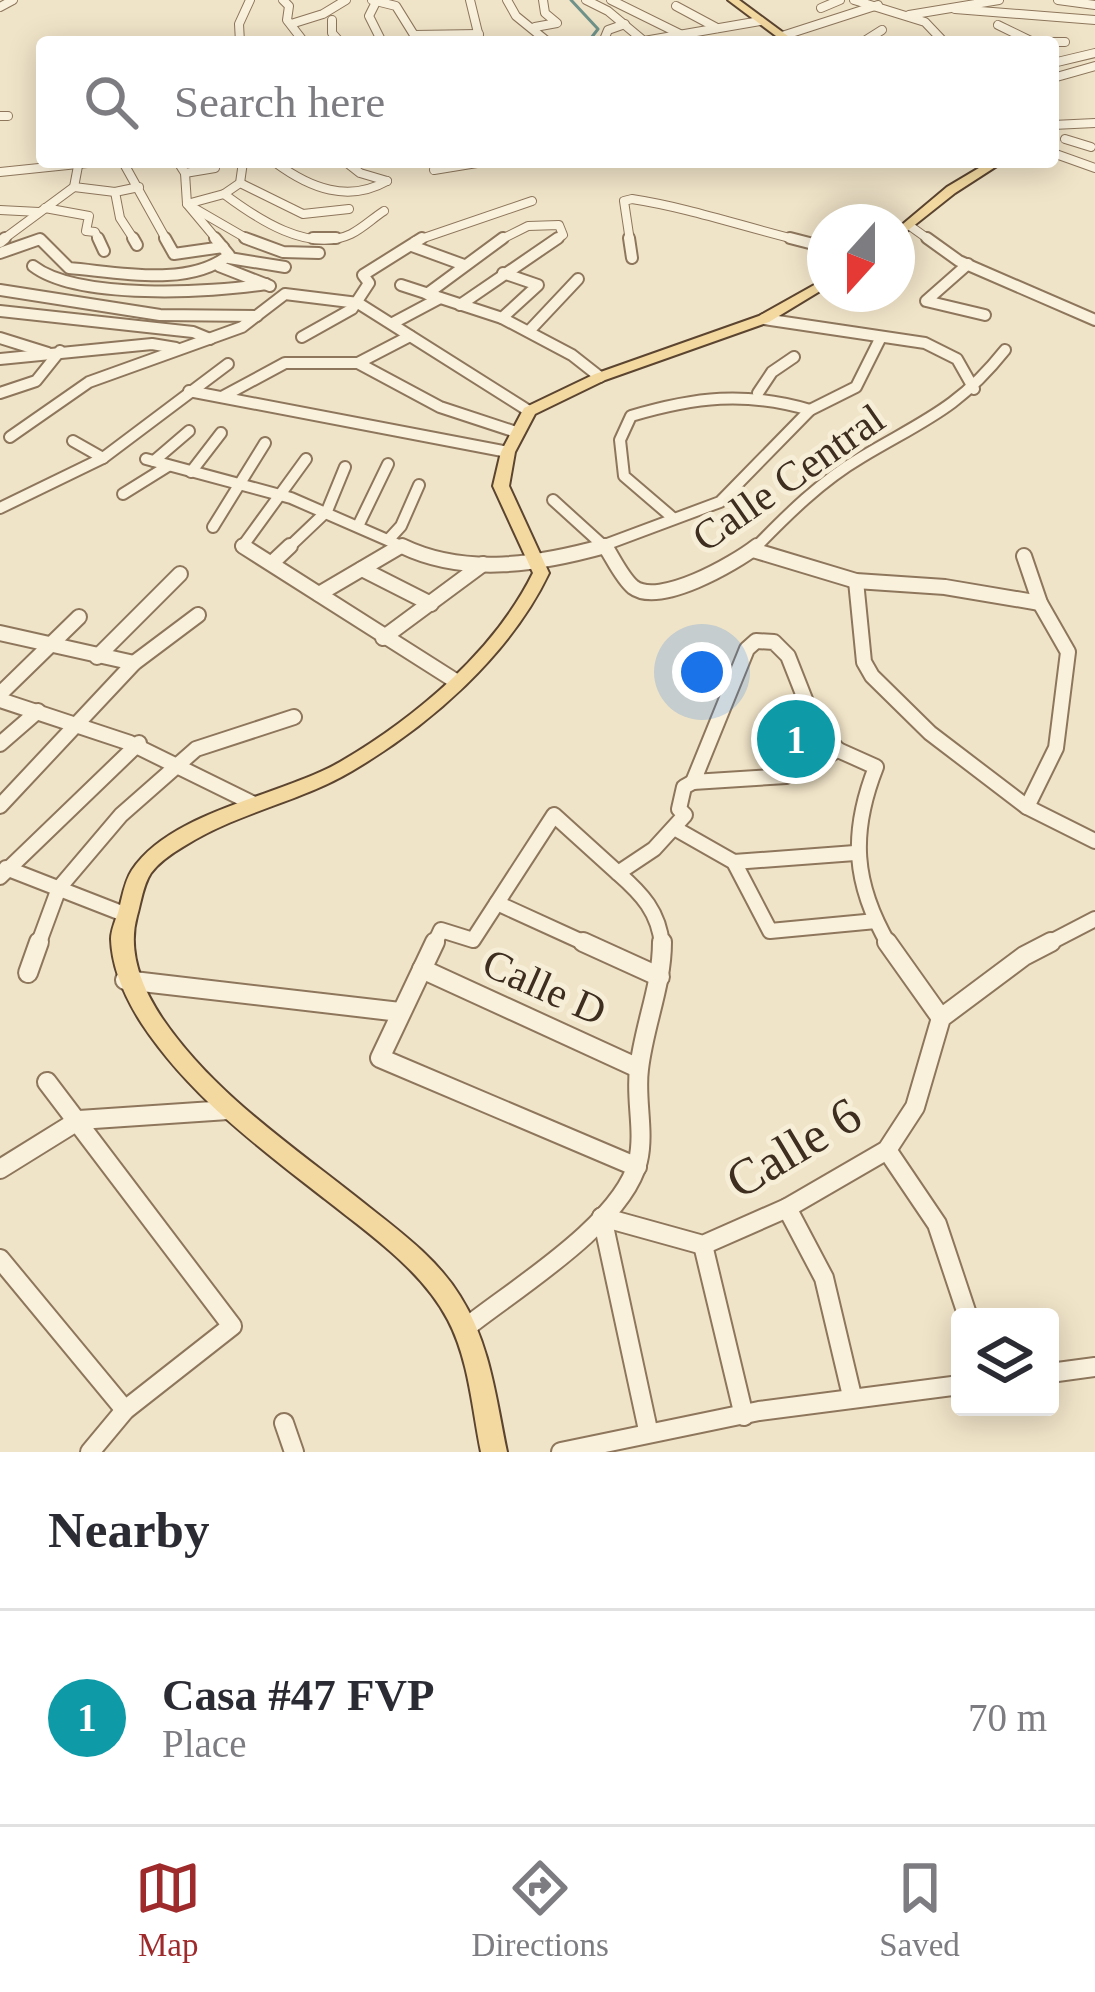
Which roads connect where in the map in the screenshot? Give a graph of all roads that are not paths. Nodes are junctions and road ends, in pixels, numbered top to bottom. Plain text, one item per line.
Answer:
1 (13, 0) edge
2 (250, 0) edge
3 (346, 0) edge
4 (470, 0) edge
5 (507, 0) edge
6 (543, 0) edge
7 (586, 0) edge
8 (611, 0) edge
9 (734, 0) edge
10 (840, 0) edge
11 (854, 0) edge
12 (999, 0) edge
13 (1058, 0) edge
14 (284, 1) edge
15 (374, 1) edge
16 (878, 3) edge
17 (1095, 5) edge
18 (676, 6) dead end
19 (0, 7) edge
20 (821, 8) dead end
21 (956, 9) junction
22 (908, 16) junction
23 (332, 20) dead end
24 (1095, 20) edge
25 (760, 21) junction
26 (291, 24) junction
27 (626, 24) junction
28 (998, 26) dead end
29 (535, 27) junction
30 (717, 28) junction
31 (882, 30) dead end
32 (680, 34) junction
33 (240, 36) edge
34 (300, 36) edge
35 (335, 36) edge
36 (379, 36) edge
37 (413, 36) edge
38 (479, 36) edge
39 (543, 36) edge
40 (606, 36) edge
41 (639, 36) edge
42 (670, 36) edge
43 (782, 36) edge
44 (794, 36) edge
45 (872, 36) edge
46 (938, 36) edge
47 (1020, 36) edge
48 (1059, 42) edge
49 (1065, 42) dead end
50 (1095, 53) edge
51 (1059, 58) edge
52 (1095, 66) edge
53 (1079, 70) junction
54 (1059, 76) edge
55 (1095, 82) edge
56 (1095, 123) edge
57 (1059, 125) edge
58 (1065, 139) dead end
59 (1059, 155) edge
60 (1071, 160) junction
61 (38, 168) edge
62 (76, 168) edge
63 (127, 168) edge
64 (182, 168) edge
65 (215, 168) dead end
66 (244, 168) edge
67 (282, 168) edge
68 (357, 168) edge
69 (446, 168) edge
70 (987, 168) edge
71 (1095, 169) edge
72 (434, 170) dead end
73 (0, 172) edge
74 (185, 173) junction
75 (240, 183) junction
76 (74, 187) junction
77 (140, 187) junction
78 (115, 192) junction
79 (224, 194) junction
80 (532, 201) dead end
81 (188, 204) junction
82 (349, 209) dead end
83 (0, 210) edge
84 (42, 210) junction
85 (384, 211) dead end
86 (915, 222) edge
87 (521, 228) junction
88 (915, 229) edge
89 (3, 236) edge
90 (547, 242) junction
91 (807, 244) edge
92 (137, 245) dead end
93 (412, 246) junction
94 (104, 251) dead end
95 (226, 252) junction
96 (0, 253) edge
97 (320, 253) dead end
98 (632, 257) dead end
99 (968, 264) junction
100 (464, 265) junction
101 (34, 266) dead end
102 (219, 266) junction
103 (285, 267) dead end
104 (503, 274) junction
105 (578, 279) dead end
106 (266, 284) junction
107 (401, 285) dead end
108 (0, 290) edge
109 (285, 294) junction
110 (427, 294) junction
111 (807, 294) edge
112 (440, 298) junction
113 (358, 303) junction
114 (460, 304) junction
115 (0, 311) edge
116 (985, 315) dead end
117 (257, 316) junction
118 (502, 318) junction
119 (1094, 318) edge
120 (764, 319) junction
121 (393, 323) junction
122 (530, 330) junction
123 (410, 336) junction
124 (302, 337) dead end
125 (881, 337) junction
126 (0, 338) edge
127 (210, 339) junction
128 (176, 348) junction
129 (1005, 350) dead end
130 (54, 352) junction
131 (794, 357) dead end
132 (0, 359) edge
133 (228, 364) dead end
134 (358, 364) junction
135 (600, 377) junction
136 (974, 389) junction
137 (189, 391) junction
138 (0, 393) edge
139 (758, 393) junction
140 (222, 398) junction
141 (810, 410) junction
142 (529, 411) junction
143 (190, 431) dead end
144 (221, 433) dead end
145 (10, 436) dead end
146 (73, 442) dead end
147 (512, 442) junction
148 (265, 443) dead end
149 (103, 458) junction
150 (305, 459) dead end
151 (156, 462) junction
152 (388, 464) dead end
153 (345, 467) dead end
154 (191, 472) junction
155 (238, 484) junction
156 (419, 485) dead end
157 (123, 494) dead end
158 (280, 495) junction
159 (553, 500) dead end
160 (0, 508) edge
161 (327, 512) junction
162 (673, 518) junction
163 (359, 524) junction
164 (213, 527) dead end
165 (394, 542) junction
166 (605, 546) junction
167 (753, 550) junction
168 (1024, 556) dead end
169 (273, 562) junction
170 (483, 564) junction
171 (541, 564) junction
172 (362, 568) junction
173 (180, 574) dead end
174 (856, 581) junction
175 (319, 594) junction
176 (1040, 603) junction
177 (431, 604) junction
178 (198, 615) dead end
179 (80, 617) dead end
180 (3, 636) edge
181 (382, 638) junction
182 (52, 646) junction
183 (97, 657) junction
184 (134, 663) junction
185 (454, 680) junction
186 (0, 697) edge
187 (38, 711) junction
188 (294, 717) dead end
189 (80, 722) junction
190 (139, 743) junction
191 (0, 744) edge
192 (838, 750) junction
193 (184, 762) junction
194 (693, 782) junction
195 (253, 803) junction
196 (0, 806) edge
197 (1028, 808) junction
198 (676, 829) junction
199 (1095, 841) edge
200 (855, 853) junction
201 (734, 862) junction
202 (4, 871) edge
203 (618, 873) junction
204 (59, 888) junction
205 (496, 903) junction
206 (124, 914) junction
207 (1095, 919) edge
208 (876, 922) junction
209 (422, 969) junction
210 (28, 974) dead end
211 (660, 977) junction
212 (124, 980) junction
213 (400, 1012) junction
214 (941, 1018) junction
215 (638, 1068) junction
216 (47, 1082) dead end
217 (228, 1111) junction
218 (79, 1120) junction
219 (887, 1150) junction
220 (637, 1167) junction
221 (0, 1169) edge
222 (787, 1208) junction
223 (602, 1216) junction
224 (703, 1245) junction
225 (0, 1259) edge
226 (965, 1308) edge
227 (468, 1326) junction
228 (1095, 1367) edge
229 (1059, 1372) edge
230 (951, 1385) edge
231 (852, 1396) junction
232 (125, 1410) junction
233 (744, 1416) junction
234 (284, 1423) dead end
235 (649, 1430) junction
236 (90, 1452) edge
237 (294, 1452) edge
238 (494, 1452) edge
239 (561, 1452) edge

1 - 19 street
2 - 33 street
3 - 26 street
4 - 38 street
5 - 29 street
6 - 29 street
7 - 27 street
8 - 32 street
9 - 25 main road
10 - 20 street
11 - 16 street
12 - 21 street
13 - 17 street
14 - 26 street
15 - 36 street
15 - 37 street
16 - 22 street
16 - 44 street
18 - 30 street
21 - 22 street
21 - 24 street
22 - 46 street
23 - 35 street
25 - 30 street
25 - 43 main road
26 - 34 street
27 - 40 street
27 - 41 street
28 - 47 street
29 - 39 street
30 - 32 street
31 - 45 street
32 - 42 street
48 - 49 street
50 - 51 street
52 - 53 street
53 - 54 street
53 - 55 street
56 - 57 street
58 - 60 street
59 - 60 street
60 - 71 street
61 - 73 street
62 - 76 street
63 - 77 street
64 - 74 street
65 - 74 street
66 - 75 street
67 - 68 street
69 - 72 street
70 - 86 main road
74 - 81 street
75 - 79 street
75 - 82 street
76 - 78 street
76 - 84 street
77 - 78 street
77 - 95 street
78 - 92 street
79 - 81 street
79 - 85 street
80 - 93 street
81 - 95 street
81 - 97 street
83 - 84 street
84 - 89 street
84 - 94 street
87 - 90 street
87 - 90 street
87 - 100 street
88 - 99 street
90 - 104 street
91 - 98 street
93 - 100 street
93 - 113 street
95 - 102 street
95 - 103 street
96 - 102 street
99 - 116 street
99 - 119 street
100 - 110 street
101 - 106 street
102 - 106 street
104 - 114 street
104 - 118 street
105 - 122 street
106 - 109 street
107 - 110 street
108 - 117 street
109 - 113 street
109 - 117 street
110 - 112 street
111 - 120 main road
112 - 114 street
112 - 121 street
113 - 121 street
113 - 124 street
114 - 118 street
115 - 127 street
117 - 127 street
118 - 122 street
120 - 125 street
120 - 135 main road
121 - 123 street
122 - 135 street
123 - 134 street
123 - 142 street
125 - 136 street
125 - 141 street
126 - 130 street
127 - 128 street
128 - 130 street
128 - 145 street
129 - 136 street, Calle Central
130 - 132 street
130 - 138 street
131 - 139 street
133 - 137 street
134 - 140 street
134 - 147 street
135 - 142 main road
136 - 167 street, Calle Central
137 - 140 street
137 - 149 street
139 - 141 street
139 - 162 street
140 - 147 street
141 - 162 street
142 - 147 main road
143 - 151 street
144 - 154 street
146 - 149 street
147 - 171 main road
148 - 155 street
149 - 160 street
150 - 158 street
151 - 154 street
151 - 157 street
152 - 163 street
153 - 161 street
154 - 155 street
155 - 158 street
155 - 164 street
156 - 165 street
158 - 161 street
158 - 169 street
159 - 166 street
161 - 163 street
161 - 169 street
162 - 166 street
163 - 165 street
165 - 170 street
165 - 172 street
166 - 167 street, Calle Central
166 - 171 street
167 - 174 street
168 - 176 street
169 - 175 street
170 - 171 street
170 - 177 street
171 - 185 main road
172 - 175 street
172 - 177 street
173 - 183 street
174 - 176 street
174 - 197 street
175 - 181 street
176 - 197 street
177 - 181 street
178 - 184 street
179 - 182 street
180 - 182 street
181 - 185 street
182 - 183 street
182 - 186 street
183 - 184 street
184 - 189 street
185 - 195 main road
186 - 187 street
187 - 189 street
187 - 191 street
188 - 193 street
189 - 190 street
189 - 196 street
190 - 193 street
190 - 202 street
192 - 194 street
192 - 194 street
192 - 200 street
193 - 195 street
193 - 204 street
194 - 198 street
195 - 206 main road
197 - 199 street
198 - 201 street
198 - 203 street
200 - 201 street
200 - 208 street
201 - 208 street
202 - 204 street
203 - 205 street
203 - 211 street
204 - 206 street
204 - 210 street
205 - 209 street
205 - 211 street
206 - 212 main road
207 - 214 street
208 - 214 street
209 - 213 street
209 - 215 street, Calle D
211 - 215 street
212 - 213 street
212 - 217 main road
213 - 220 street
214 - 219 street, Calle 6
215 - 220 street
216 - 218 street
217 - 218 street
217 - 227 main road
218 - 221 street
218 - 232 street
219 - 222 street, Calle 6
219 - 226 street
220 - 223 street
222 - 224 street, Calle 6
222 - 231 street
223 - 224 street, Calle 6
223 - 227 street
223 - 235 street
224 - 233 street
225 - 232 street
227 - 238 main road
228 - 229 street
230 - 231 street
231 - 233 street
232 - 236 street
233 - 235 street
234 - 237 street
235 - 239 street

